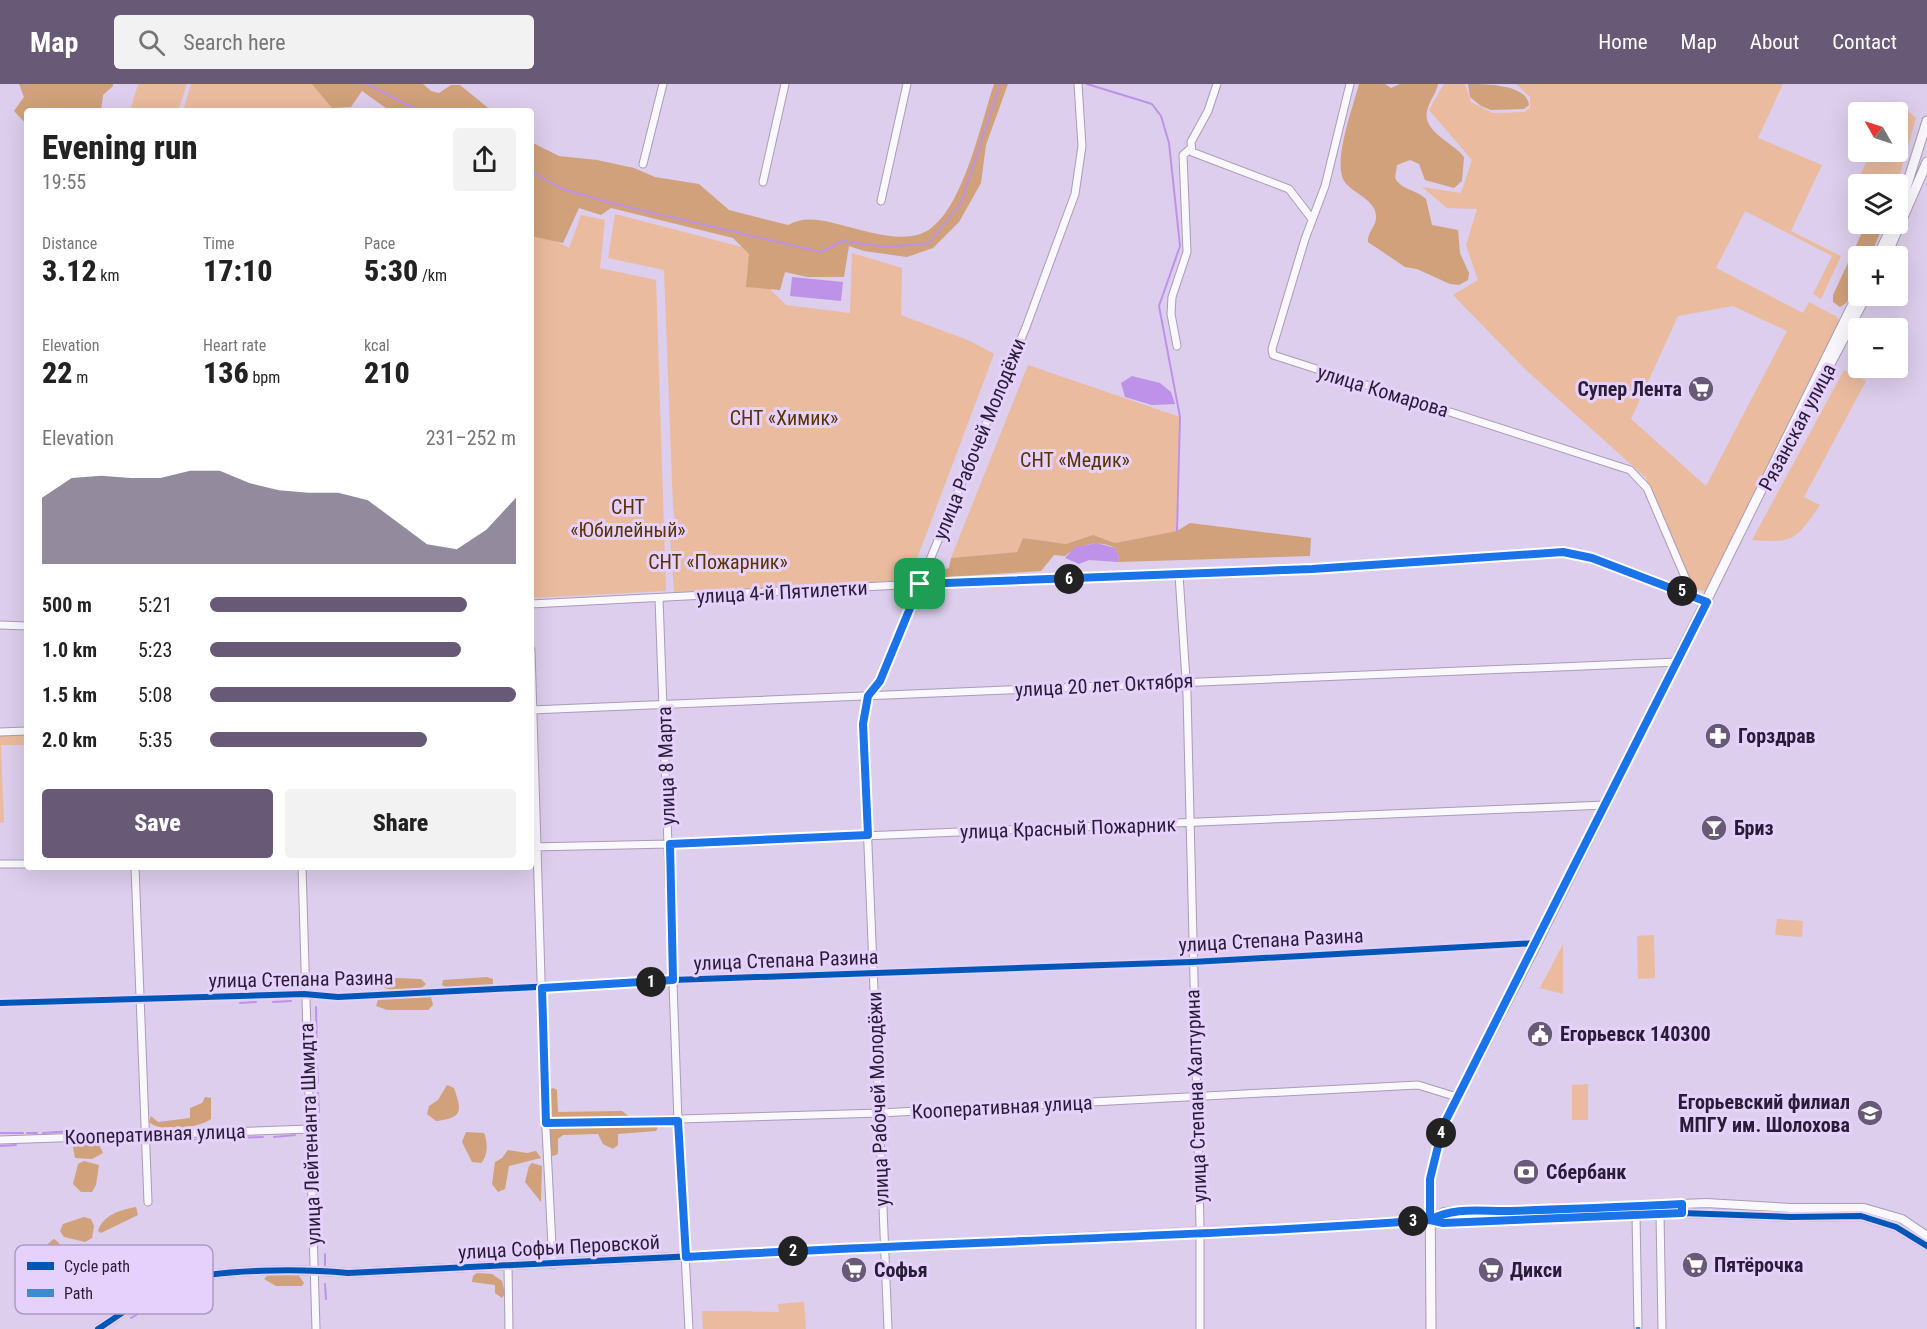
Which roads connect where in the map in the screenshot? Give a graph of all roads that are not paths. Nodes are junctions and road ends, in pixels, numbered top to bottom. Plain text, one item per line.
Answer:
1 (663, 84) edge
2 (785, 84) edge
3 (907, 84) edge
4 (1078, 84) edge
5 (1217, 84) edge
6 (1350, 84) edge
7 (1927, 121) edge
8 (1190, 148) junction
9 (1927, 162) edge
10 (643, 164) dead end
11 (1908, 181) edge
12 (763, 182) dead end
13 (881, 201) dead end
14 (1312, 219) junction
15 (1890, 246) edge
16 (1852, 306) edge
17 (1861, 306) edge
18 (1177, 346) dead end
19 (1728, 557) junction
20 (1179, 575) junction
21 (920, 584) junction
22 (1690, 594) junction
23 (659, 598) junction
24 (1707, 602) junction
25 (534, 604) edge
26 (0, 626) edge
27 (24, 626) edge
28 (1677, 662) junction
29 (1186, 681) junction
30 (868, 696) junction
31 (664, 704) junction
32 (534, 710) edge
33 (24, 731) edge
34 (0, 732) edge
35 (534, 801) edge
36 (1605, 805) junction
37 (1188, 823) junction
38 (868, 835) junction
39 (670, 844) junction
40 (535, 847) edge
41 (0, 864) edge
42 (24, 864) edge
43 (135, 870) edge
44 (302, 870) edge
45 (1537, 943) junction
46 (1192, 962) junction
47 (873, 973) junction
48 (673, 980) junction
49 (542, 988) junction
50 (304, 994) junction
51 (140, 999) junction
52 (0, 1003) edge
53 (1457, 1097) junction
54 (1196, 1098) junction
55 (880, 1113) junction
56 (678, 1121) junction
57 (546, 1123) junction
58 (310, 1129) junction
59 (145, 1135) junction
60 (0, 1140) edge
61 (148, 1202) dead end
62 (1682, 1208) junction
63 (1636, 1214) junction
64 (1660, 1214) junction
65 (1430, 1220) junction
66 (1199, 1233) junction
67 (1927, 1236) edge
68 (884, 1245) junction
69 (1927, 1246) edge
70 (686, 1257) junction
71 (553, 1265) junction
72 (508, 1266) junction
73 (315, 1270) junction
74 (213, 1275) edge
75 (121, 1314) edge
76 (1638, 1327) dead end
77 (98, 1329) edge
78 (316, 1329) edge
79 (509, 1329) edge
80 (689, 1329) edge
81 (888, 1329) edge
82 (1200, 1329) edge
83 (1431, 1329) edge
84 (1662, 1329) edge

1 - 10 street
2 - 12 street
3 - 13 street
4 - 21 street, улица Рабочей Молодёжи
5 - 8 street
6 - 14 street, улица Комарова
7 - 11 main road
8 - 14 street
8 - 18 street
9 - 15 main road
14 - 22 street, улица Комарова
16 - 19 main road, Рязанская улица
17 - 19 main road, Рязанская улица
19 - 24 main road, Рязанская улица
20 - 21 street, улица 4-й Пятилетки
20 - 22 street, улица 4-й Пятилетки
20 - 29 street, улица Степана Халтурина
21 - 23 street, улица 4-й Пятилетки
21 - 30 street, улица Рабочей Молодёжи
22 - 24 street, улица 4-й Пятилетки
23 - 25 street, улица 4-й Пятилетки
23 - 31 street, улица 8 Марта
24 - 28 main road, Рязанская улица
26 - 27 street
28 - 29 street, улица 20 лет Октября
28 - 36 main road, Рязанская улица
29 - 30 street, улица 20 лет Октября
29 - 37 street, улица Степана Халтурина
30 - 31 street, улица 20 лет Октября
30 - 38 street, улица Рабочей Молодёжи
31 - 32 street, улица 20 лет Октября
31 - 39 street, улица 8 Марта
33 - 34 street
35 - 40 street
36 - 37 street, улица Красный Пожарник
36 - 45 main road, Рязанская улица
37 - 38 street, улица Красный Пожарник
37 - 46 street, улица Степана Халтурина
38 - 39 street, улица Красный Пожарник
38 - 47 street, улица Рабочей Молодёжи
39 - 40 street, улица Красный Пожарник
39 - 48 street, улица 8 Марта
40 - 49 street
41 - 42 street
43 - 51 street
44 - 50 street, улица Лейтенанта Шмидта
45 - 46 street, улица Степана Разина
45 - 53 main road, Рязанская улица
46 - 47 street, улица Степана Разина
46 - 54 street, улица Степана Халтурина
47 - 48 street, улица Степана Разина
47 - 55 street, улица Рабочей Молодёжи
48 - 49 street, улица Степана Разина
48 - 56 street, улица 8 Марта
49 - 50 street, улица Степана Разина
49 - 57 street
50 - 51 street, улица Степана Разина
50 - 58 street, улица Лейтенанта Шмидта
51 - 52 street, улица Степана Разина
51 - 59 street
53 - 54 street, Кооперативная улица
53 - 65 main road, Рязанская улица
54 - 55 street, Кооперативная улица
54 - 66 street, улица Степана Халтурина
55 - 56 street, Кооперативная улица
55 - 68 street, улица Рабочей Молодёжи
56 - 57 street, Кооперативная улица
56 - 70 street, улица 8 Марта
57 - 71 street
58 - 59 street, Кооперативная улица
58 - 73 street, улица Лейтенанта Шмидта
59 - 60 street, Кооперативная улица
59 - 61 street
62 - 64 street, улица Софьи Перовской
62 - 65 street, улица Софьи Перовской
62 - 67 street, улица Софьи Перовской
62 - 69 street, улица Софьи Перовской
63 - 64 street, улица Софьи Перовской
63 - 65 street, улица Софьи Перовской
63 - 76 street
64 - 84 street
65 - 66 street, улица Софьи Перовской
65 - 83 main road, Рязанская улица
66 - 68 street, улица Софьи Перовской
66 - 82 street, улица Степана Халтурина
68 - 70 street, улица Софьи Перовской
68 - 81 street, улица Рабочей Молодёжи
70 - 71 street, улица Софьи Перовской
70 - 80 street, улица 8 Марта
71 - 72 street, улица Софьи Перовской
72 - 73 street, улица Софьи Перовской
72 - 79 street
73 - 74 street, улица Софьи Перовской
73 - 78 street, улица Лейтенанта Шмидта
75 - 77 street, улица Софьи Перовской

